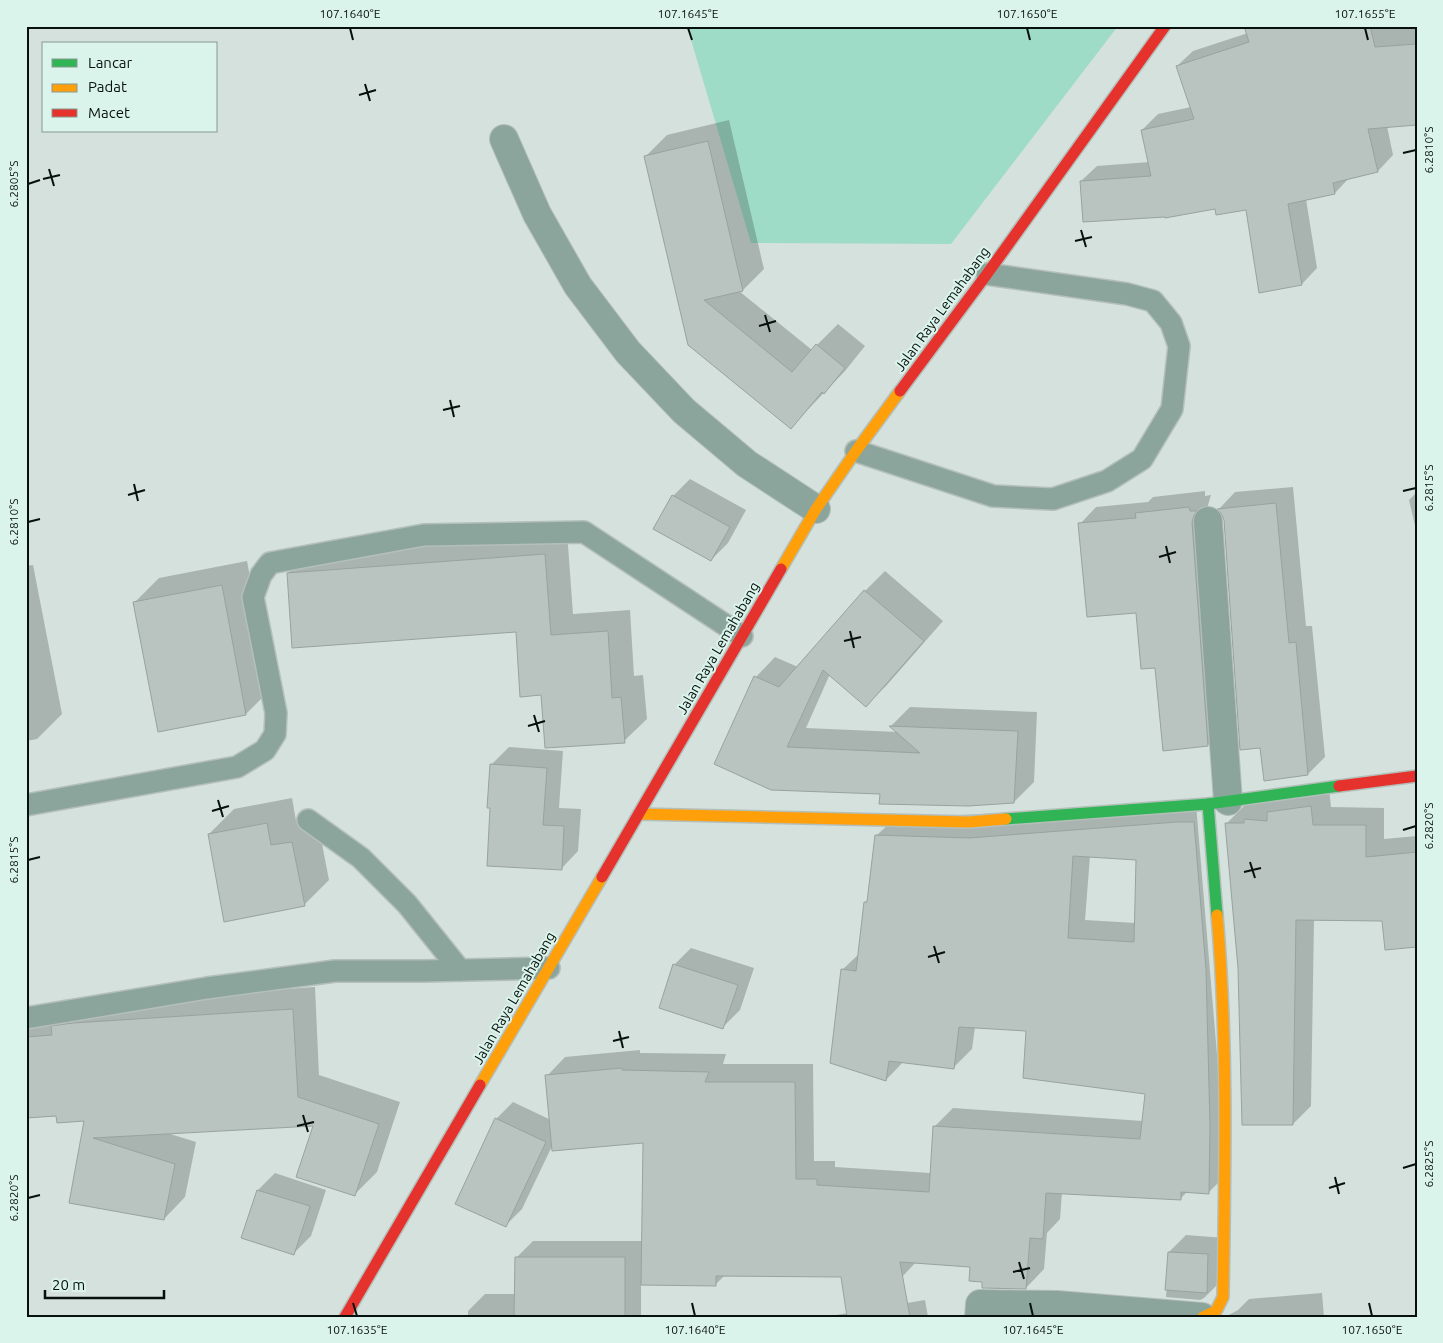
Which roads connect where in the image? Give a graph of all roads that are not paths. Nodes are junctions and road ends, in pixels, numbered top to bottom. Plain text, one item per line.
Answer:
1 (1165, 26) edge
2 (504, 139) dead end
3 (987, 274) junction
4 (856, 451) junction
5 (816, 509) junction
6 (1208, 522) dead end
7 (742, 636) junction
8 (1417, 776) edge
9 (1218, 803) junction
10 (26, 805) edge
11 (638, 814) junction
12 (308, 820) dead end
13 (549, 968) junction
14 (460, 970) junction
15 (26, 1018) edge
16 (345, 1317) edge
17 (979, 1317) edge
18 (1202, 1317) edge

1 - 3 main road, Jalan Raya Lemahabang
2 - 5 street
3 - 4 main road, Jalan Raya Lemahabang
3 - 4 lane
4 - 5 main road, Jalan Raya Lemahabang
5 - 7 main road, Jalan Raya Lemahabang
6 - 9 street
7 - 10 lane
7 - 11 main road, Jalan Raya Lemahabang
8 - 9 main road
9 - 11 main road
9 - 18 main road
11 - 13 main road, Jalan Raya Lemahabang
12 - 14 lane
13 - 14 lane
13 - 16 main road, Jalan Raya Lemahabang
14 - 15 lane
17 - 18 street

